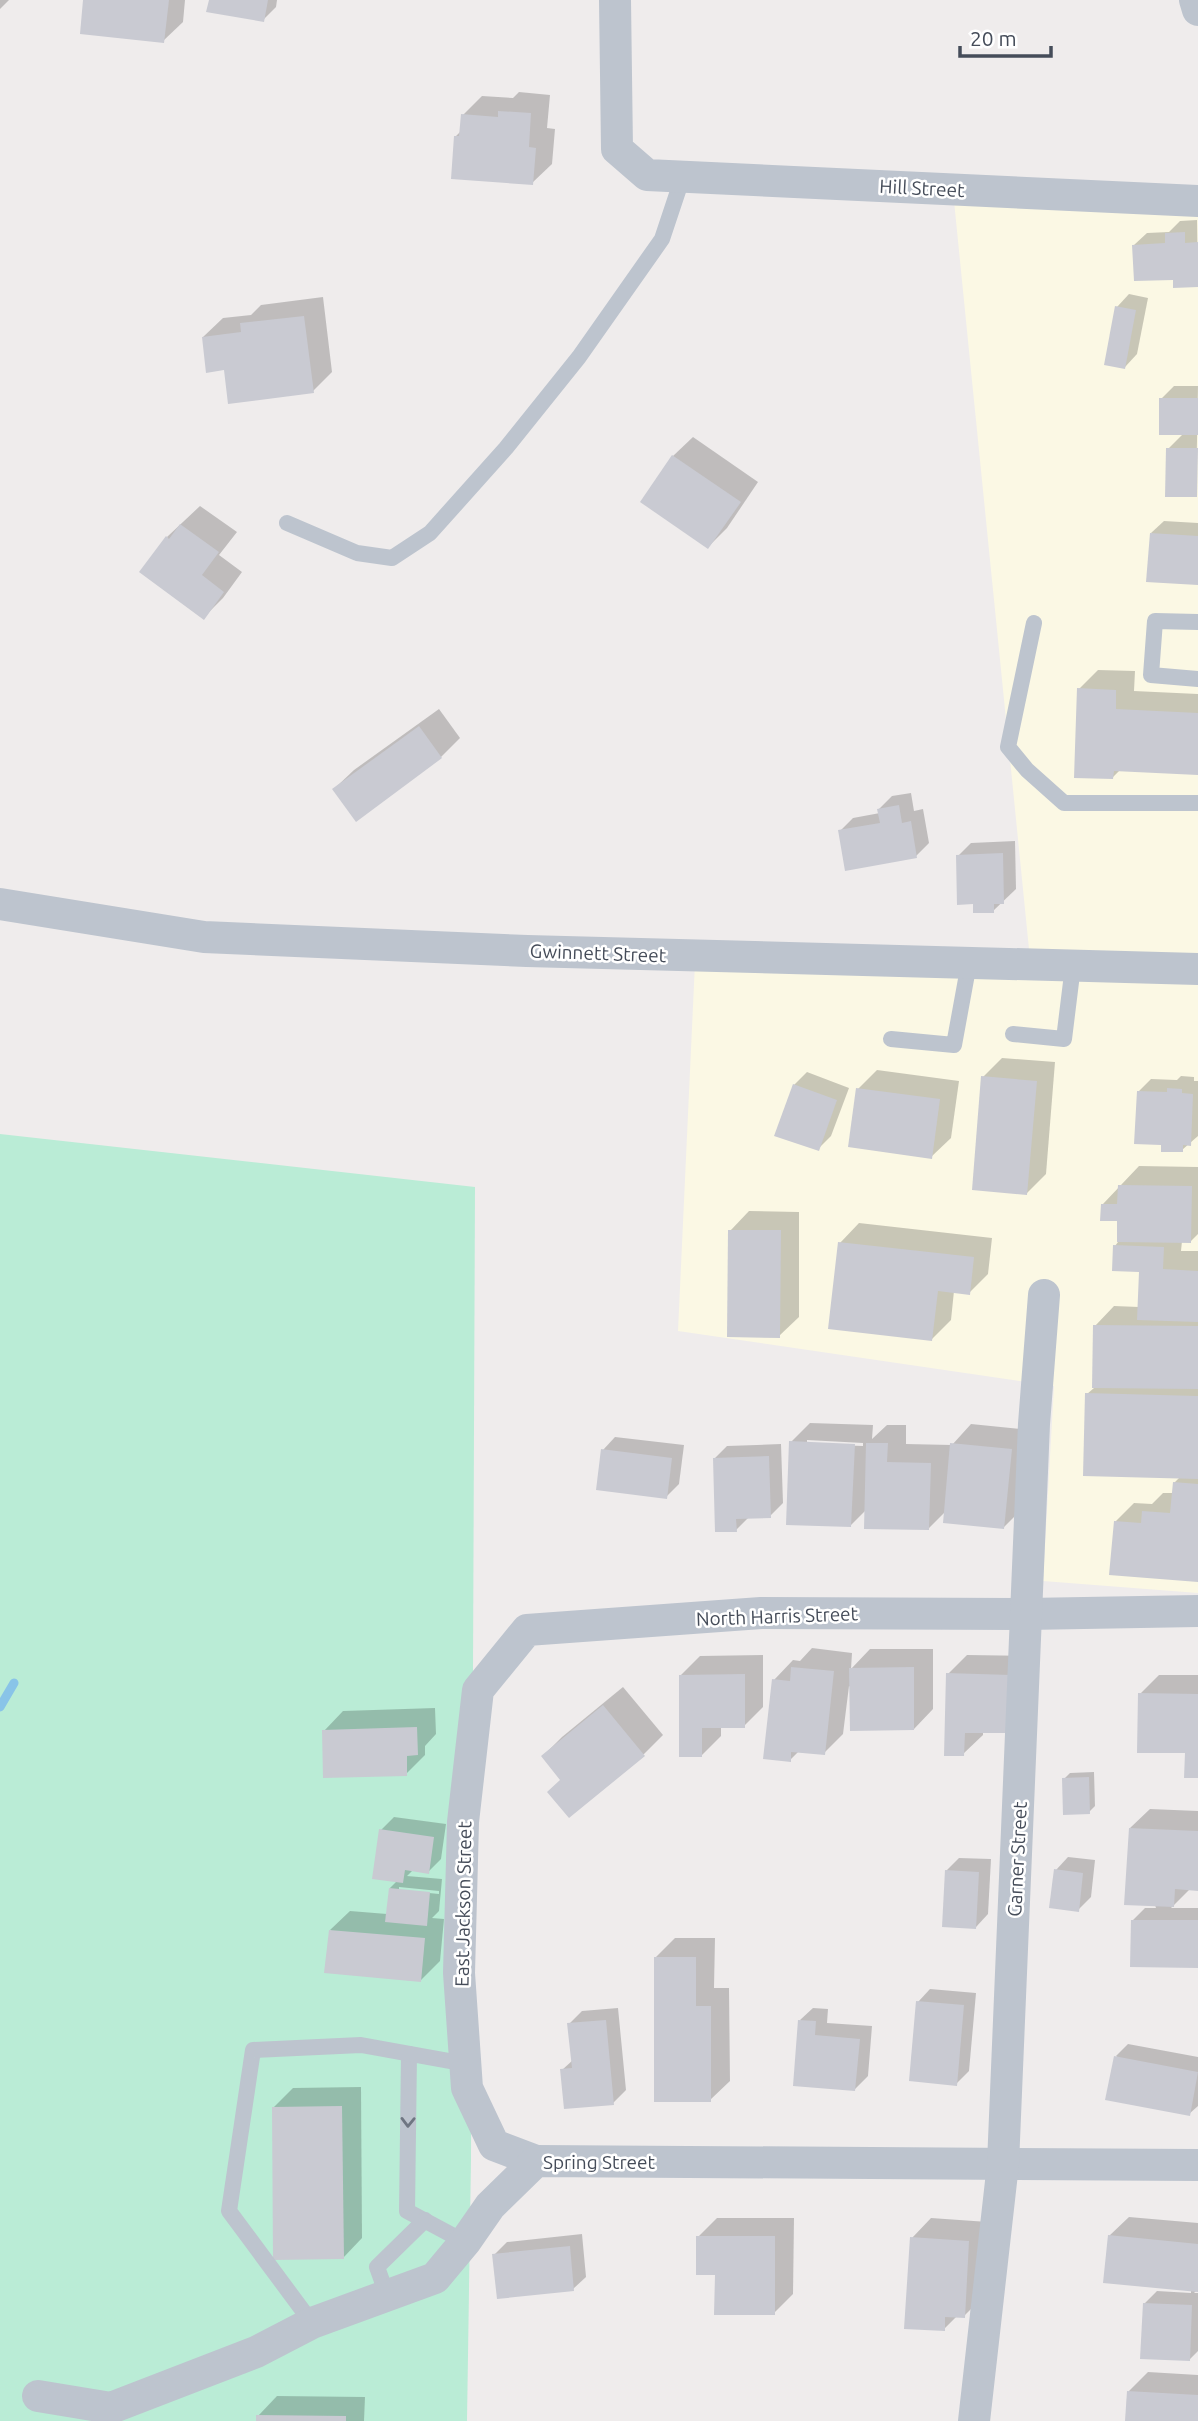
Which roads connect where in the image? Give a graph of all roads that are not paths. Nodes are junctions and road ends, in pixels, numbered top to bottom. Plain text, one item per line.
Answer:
1 (615, 0) edge
2 (1195, 0) edge
3 (1198, 10) edge
4 (683, 176) junction
5 (1198, 201) edge
6 (287, 523) dead end
7 (1198, 622) edge
8 (1034, 623) dead end
9 (1198, 679) edge
10 (1198, 803) edge
11 (0, 904) edge
12 (969, 963) junction
13 (1073, 965) junction
14 (1198, 969) edge
15 (1013, 1034) dead end
16 (891, 1040) dead end
17 (1044, 1295) dead end
18 (1198, 1611) edge
19 (1027, 1614) junction
20 (527, 1630) joint
21 (409, 2054) junction
22 (466, 2064) junction
23 (536, 2161) junction
24 (1003, 2164) junction
25 (1198, 2165) edge
26 (425, 2220) junction
27 (465, 2242) junction
28 (387, 2295) junction
29 (312, 2323) junction
30 (38, 2396) dead end
31 (974, 2421) edge

1 - 4 street, Hill Street
2 - 3 street
4 - 5 street, Hill Street
4 - 6 lane
7 - 9 lane
8 - 10 lane
11 - 12 street, Gwinnett Street
12 - 13 street, Gwinnett Street
12 - 16 lane
13 - 14 street, Gwinnett Street
13 - 15 lane
17 - 19 street, Garner Street
18 - 19 street, North Harris Street
19 - 20 street, North Harris Street
19 - 24 street, Garner Street
20 - 22 street, East Jackson Street
21 - 22 lane
21 -> 26 lane
21 - 29 lane
22 - 23 street, East Jackson Street
23 - 24 street, Spring Street
23 - 27 street, Spring Street
24 - 25 street, Spring Street
24 - 31 street, Garner Street
26 - 27 lane
26 - 28 lane
27 - 28 street, Spring Street
28 - 29 street, Spring Street
29 - 30 street, Spring Street

